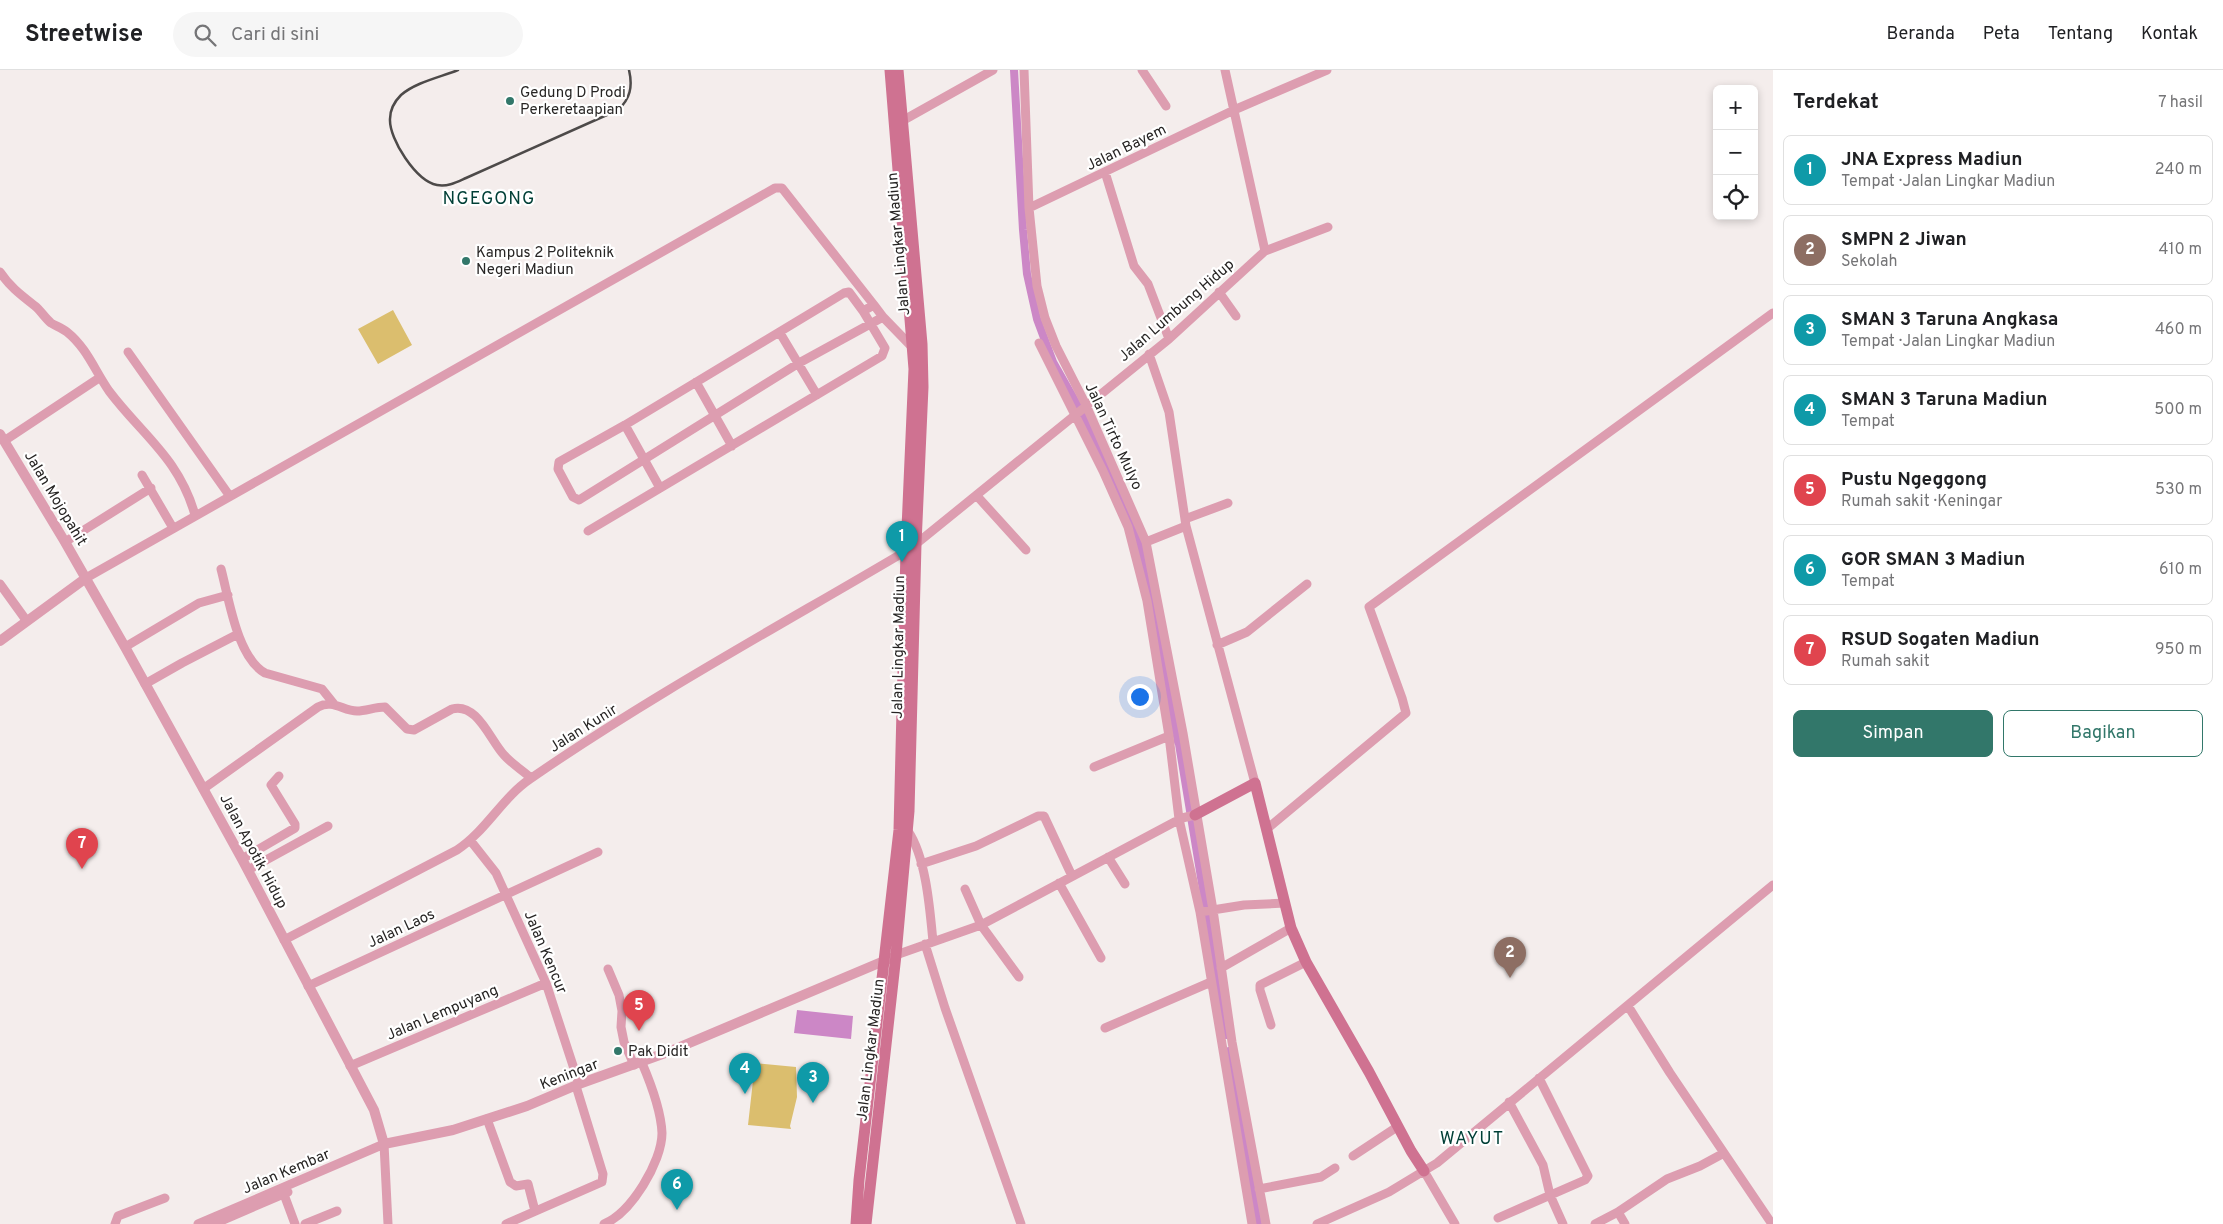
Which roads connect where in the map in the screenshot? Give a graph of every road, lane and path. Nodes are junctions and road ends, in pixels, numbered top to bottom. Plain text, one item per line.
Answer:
1 (890, 70) edge
2 (898, 70) edge
3 (993, 70) edge
4 (1024, 70) edge
5 (1142, 70) edge
6 (1226, 70) edge
7 (1327, 70) edge
8 (1166, 106) dead end
9 (1234, 110) junction
10 (902, 121) junction
11 (1105, 172) junction
12 (1029, 208) junction
13 (1328, 227) dead end
14 (1265, 250) junction
15 (0, 272) edge
16 (1219, 292) junction
17 (874, 305) junction
18 (863, 311) junction
19 (1773, 313) edge
20 (1236, 316) dead end
21 (883, 317) junction
22 (871, 323) junction
23 (780, 332) junction
24 (1169, 339) junction
25 (1039, 343) dead end
26 (913, 349) junction
27 (128, 352) dead end
28 (1150, 354) junction
29 (798, 363) junction
30 (96, 380) dead end
31 (696, 382) junction
32 (817, 395) junction
33 (1085, 406) junction
34 (1075, 415) junction
35 (716, 416) junction
36 (624, 425) junction
37 (2, 437) edge
38 (732, 446) junction
39 (644, 460) junction
40 (142, 475) dead end
41 (151, 488) junction
42 (660, 488) junction
43 (230, 495) junction
44 (978, 496) junction
45 (1228, 503) dead end
46 (195, 515) junction
47 (1186, 522) junction
48 (173, 528) junction
49 (588, 530) dead end
50 (65, 542) junction
51 (1146, 542) junction
52 (911, 548) junction
53 (1026, 550) dead end
54 (221, 569) dead end
55 (86, 578) junction
56 (0, 584) edge
57 (1307, 584) dead end
58 (228, 595) junction
59 (26, 620) junction
60 (238, 634) junction
61 (0, 641) edge
62 (1217, 645) junction
63 (125, 647) junction
64 (145, 684) junction
65 (334, 704) junction
66 (1169, 736) junction
67 (1094, 766) dead end
68 (279, 776) dead end
69 (531, 778) junction
70 (1255, 783) junction
71 (202, 789) junction
72 (1196, 814) junction
73 (1180, 819) junction
74 (328, 826) dead end
75 (1268, 828) junction
76 (903, 830) junction
77 (470, 840) junction
78 (598, 852) dead end
79 (1108, 857) junction
80 (242, 859) junction
81 (921, 864) junction
82 (248, 870) junction
83 (1072, 876) junction
84 (1059, 883) junction
85 (1124, 884) dead end
86 (1773, 885) edge
87 (965, 889) dead end
88 (505, 895) junction
89 (1285, 903) junction
90 (1207, 911) junction
91 (981, 925) junction
92 (1292, 928) junction
93 (284, 940) junction
94 (929, 943) junction
95 (896, 955) junction
96 (1102, 958) dead end
97 (885, 960) junction
98 (1306, 962) junction
99 (1221, 968) junction
100 (608, 969) dead end
101 (1019, 977) dead end
102 (1211, 982) junction
103 (546, 983) junction
104 (308, 986) junction
105 (1628, 1006) junction
106 (1270, 1025) dead end
107 (1105, 1028) dead end
108 (638, 1064) junction
109 (350, 1066) junction
110 (1539, 1078) junction
111 (577, 1085) junction
112 (1509, 1102) junction
113 (873, 1110) junction
114 (487, 1119) junction
115 (1397, 1127) junction
116 (384, 1147) junction
117 (1724, 1153) junction
118 (1353, 1156) dead end
119 (1335, 1168) dead end
120 (1424, 1170) junction
121 (1260, 1189) junction
122 (283, 1191) junction
123 (1550, 1195) junction
124 (165, 1198) dead end
125 (337, 1211) dead end
126 (535, 1211) junction
127 (1618, 1212) junction
128 (230, 1214) junction
129 (1498, 1218) dead end
130 (115, 1224) edge
131 (198, 1224) edge
132 (214, 1224) edge
133 (295, 1224) edge
134 (305, 1224) edge
135 (388, 1224) edge
136 (506, 1224) edge
137 (604, 1224) edge
138 (856, 1224) edge
139 (866, 1224) edge
140 (1021, 1224) edge
141 (1252, 1224) edge
142 (1266, 1224) edge
143 (1317, 1224) edge
144 (1455, 1224) edge
145 (1563, 1224) edge
146 (1595, 1224) edge
147 (1625, 1224) edge
148 (1772, 1224) edge

1 - 26 main road, Jalan Lingkar Madiun
2 - 10 main road, Jalan Lingkar Madiun
3 - 10 street
4 - 12 street, Jalan Tirto Mulyo
5 - 8 street
6 - 9 street
7 - 9 street, Jalan Bayem
9 - 11 street, Jalan Bayem
9 - 14 street
10 - 52 main road, Jalan Lingkar Madiun
11 - 12 street, Jalan Bayem
11 - 24 street
12 - 33 street, Jalan Tirto Mulyo
13 - 14 street
14 - 16 street, Jalan Lumbung Hidup
15 - 46 street
16 - 20 street
16 - 24 street, Jalan Lumbung Hidup
17 - 18 street
17 - 21 street
17 - 43 street
18 - 22 street
18 - 23 street
19 - 75 street
21 - 22 street
21 - 26 street
22 - 29 street
22 - 32 street
23 - 29 street
23 - 31 street
24 - 28 street, Jalan Lumbung Hidup
25 - 34 street
26 - 52 main road, Jalan Lingkar Madiun
27 - 43 street
28 - 33 street, Jalan Lumbung Hidup
28 - 47 street
29 - 32 street
29 - 35 street
30 - 37 street
31 - 35 street
31 - 36 street
32 - 38 street
33 - 34 street, Jalan Lumbung Hidup
33 - 51 street, Jalan Tirto Mulyo
34 - 44 street, Jalan Lumbung Hidup
34 - 66 street
35 - 38 street
35 - 39 street
36 - 39 street
36 - 39 street
37 - 50 street, Jalan Mojopahit
38 - 42 street
39 - 42 street
40 - 41 street
41 - 48 street
41 - 50 street
42 - 49 street
43 - 46 street
44 - 52 street, Jalan Lumbung Hidup
44 - 53 street
45 - 47 street
46 - 48 street
47 - 51 street
47 - 62 street
48 - 55 street
50 - 55 street, Jalan Mojopahit
51 - 72 street, Jalan Tirto Mulyo
52 - 69 street, Jalan Kunir
52 - 76 main road, Jalan Lingkar Madiun
54 - 58 street
55 - 59 street
55 - 63 street, Jalan Apotik Hidup
56 - 59 street
57 - 62 street
58 - 60 street
58 - 63 street
59 - 61 street
60 - 64 street
60 - 65 street
62 - 70 street
63 - 64 street, Jalan Apotik Hidup
64 - 71 street, Jalan Apotik Hidup
65 - 69 street
65 - 71 street
66 - 67 street
66 - 73 street
68 - 80 street
69 - 77 street, Jalan Kunir
70 - 72 main road
70 - 75 main road
71 - 80 street, Jalan Apotik Hidup
72 - 73 street
72 - 90 street, Jalan Tirto Mulyo
73 - 79 street
73 - 90 street
74 - 82 street
75 - 89 main road
76 - 81 street
76 - 95 main road, Jalan Lingkar Madiun
76 - 97 main road, Jalan Lingkar Madiun
77 - 88 street, Jalan Kencur
77 - 93 street, Jalan Kunir
78 - 88 street, Jalan Laos
79 - 83 street
79 - 85 street
80 - 82 street, Jalan Apotik Hidup
81 - 83 street
81 - 94 street
82 - 93 street, Jalan Apotik Hidup
83 - 84 street
84 - 91 street
84 - 96 street
86 - 105 street
87 - 91 street
88 - 103 street, Jalan Kencur
88 - 104 street, Jalan Laos
89 - 90 street
89 - 92 main road
90 - 99 street
90 - 102 street
91 - 94 street
91 - 101 street
92 - 98 main road
92 - 99 street
93 - 104 street, Jalan Apotik Hidup
94 - 95 street
94 - 140 street
95 - 97 street, Keningar
95 - 113 main road, Jalan Lingkar Madiun
97 - 108 street, Keningar
97 - 113 main road, Jalan Lingkar Madiun
98 - 106 street
98 - 115 main road
99 - 121 street
100 - 108 street
102 - 107 street
102 - 141 street
103 - 109 street, Jalan Lempuyang
103 - 111 street, Jalan Kencur
104 - 109 street, Jalan Apotik Hidup
105 - 110 street
105 - 117 street
108 - 111 street, Keningar
108 - 137 street
109 - 116 street, Jalan Apotik Hidup
110 - 112 street
110 - 123 street
111 - 114 street, Keningar
111 - 126 street, Jalan Kencur
112 - 120 street
112 - 123 street
113 - 138 main road, Jalan Lingkar Madiun
113 - 139 main road, Jalan Lingkar Madiun
114 - 116 street, Keningar
114 - 126 street
115 - 118 street
115 - 120 main road
116 - 122 street, Jalan Kembar
116 - 135 street
117 - 127 street
117 - 148 street
119 - 121 street
120 - 143 street
120 - 144 street
121 - 142 street
122 - 128 street, Jalan Kembar
122 - 133 street
123 - 129 street
123 - 145 street
124 - 130 street
125 - 134 street
126 - 136 street
127 - 146 street
127 - 147 street
128 - 131 street, Jalan Kembar
128 - 132 street, Jalan Kembar

